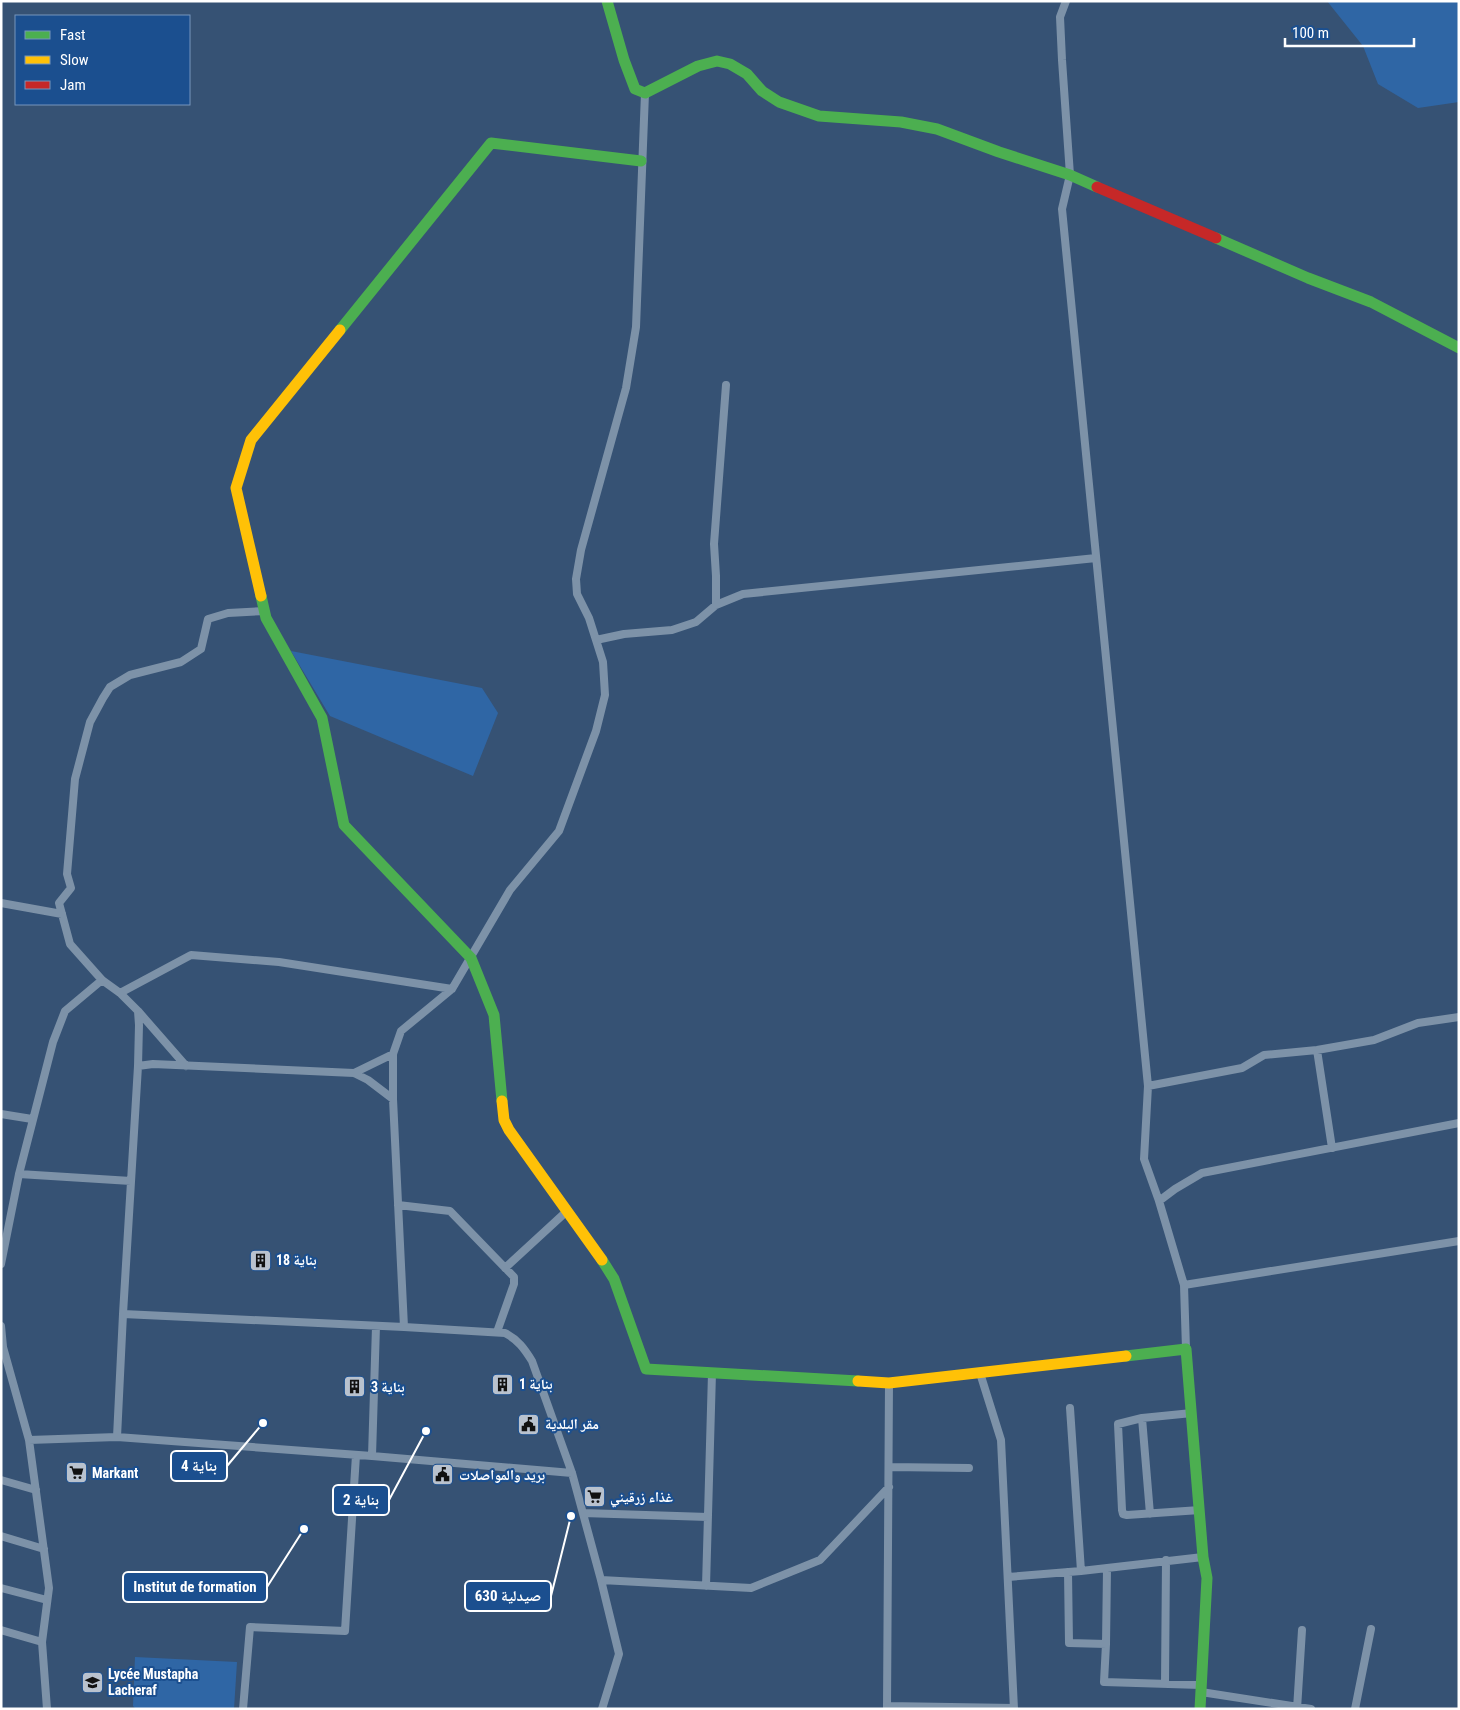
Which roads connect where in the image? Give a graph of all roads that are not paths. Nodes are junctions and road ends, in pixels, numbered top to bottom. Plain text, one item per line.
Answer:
1 (607, 1) edge
2 (1066, 1) edge
3 (645, 93) junction
4 (641, 161) junction
5 (1070, 175) junction
6 (1459, 348) edge
7 (726, 386) dead end
8 (1096, 558) junction
9 (716, 605) junction
10 (265, 611) junction
11 (596, 640) junction
12 (1, 903) edge
13 (62, 914) junction
14 (471, 958) junction
15 (102, 980) junction
16 (452, 990) junction
17 (120, 994) junction
18 (138, 1011) junction
19 (1459, 1017) edge
20 (1317, 1050) junction
21 (393, 1054) junction
22 (138, 1066) junction
23 (186, 1066) junction
24 (354, 1073) junction
25 (1148, 1086) junction
26 (393, 1099) junction
27 (1, 1114) edge
28 (32, 1119) junction
29 (1459, 1123) edge
30 (1332, 1148) junction
31 (19, 1174) junction
32 (131, 1182) junction
33 (1159, 1201) junction
34 (398, 1205) junction
35 (567, 1212) junction
36 (1459, 1241) edge
37 (1, 1264) edge
38 (505, 1268) junction
39 (1184, 1285) junction
40 (123, 1314) junction
41 (1, 1326) edge
42 (376, 1326) junction
43 (404, 1327) junction
44 (497, 1332) junction
45 (1186, 1349) junction
46 (712, 1373) junction
47 (980, 1373) junction
48 (889, 1383) junction
49 (1070, 1408) dead end
50 (1192, 1414) junction
51 (1142, 1418) junction
52 (117, 1437) junction
53 (29, 1440) junction
54 (356, 1455) junction
55 (372, 1456) junction
56 (889, 1467) junction
57 (968, 1468) dead end
58 (572, 1473) junction
59 (1, 1480) edge
60 (889, 1487) junction
61 (36, 1490) junction
62 (1200, 1510) junction
63 (583, 1513) junction
64 (1150, 1514) junction
65 (708, 1517) junction
66 (1, 1536) edge
67 (44, 1549) junction
68 (1203, 1557) junction
69 (1166, 1560) junction
70 (1107, 1568) junction
71 (1068, 1572) junction
72 (1080, 1572) junction
73 (1008, 1577) junction
74 (601, 1580) junction
75 (706, 1586) junction
76 (1, 1588) edge
77 (47, 1600) junction
78 (1372, 1629) dead end
79 (1, 1630) edge
80 (1302, 1630) dead end
81 (42, 1642) junction
82 (1106, 1644) junction
83 (1165, 1684) junction
84 (1201, 1688) junction
85 (887, 1707) edge
86 (913, 1708) edge
87 (970, 1708) edge
88 (1298, 1708) edge
89 (47, 1709) edge
90 (242, 1709) edge
91 (602, 1709) edge
92 (1014, 1709) edge
93 (1200, 1709) edge
94 (1311, 1709) edge
95 (1355, 1709) edge

1 - 3 street
2 - 5 street
3 - 4 street
3 - 5 street
4 - 10 street
4 - 11 street
5 - 6 street
5 - 8 street
7 - 9 street
8 - 9 street
8 - 25 street
9 - 11 street
10 - 13 street
10 - 14 street
11 - 14 street
12 - 13 street
13 - 15 street
14 - 16 street
14 - 35 street
15 - 17 street
15 - 28 street
16 - 17 street
16 - 21 street
17 - 18 street
18 - 22 street
18 - 23 street
19 - 20 street
20 - 25 street
20 - 30 street
21 - 24 street
21 - 26 street
22 - 23 street
22 - 32 street
23 - 24 street
24 - 26 street
25 - 33 street
26 - 34 street
27 - 28 street
28 - 31 street
29 - 30 street
30 - 33 street
31 - 32 street
31 - 37 street
32 - 40 street
33 - 39 street
34 - 38 street
34 - 43 street
35 - 38 street
35 - 46 street
36 - 39 street
38 - 44 street
39 - 45 street
40 - 42 street
40 - 52 street
41 - 53 street
42 - 43 street
42 - 55 street
43 - 44 street
44 - 58 street
45 - 47 street
45 - 50 street
46 - 48 street
46 - 65 street
47 - 48 street
47 - 73 street
48 - 56 street
49 - 72 street
50 - 51 street
50 - 62 street
51 - 64 street
51 - 64 street
52 - 53 street
52 - 54 street
53 - 61 street
54 - 55 street
54 - 90 street
55 - 58 street
56 - 57 street
56 - 60 street
58 - 63 street
59 - 61 street
60 - 75 street
60 - 85 street
61 - 67 street
62 - 64 street
62 - 68 street
63 - 65 street
63 - 74 street
65 - 75 street
66 - 67 street
67 - 77 street
68 - 69 street
68 - 84 street
69 - 70 street
69 - 83 street
70 - 72 street
70 - 82 street
71 - 72 street
71 - 73 street
71 - 82 street
73 - 92 street
74 - 75 street
74 - 91 street
76 - 77 street
77 - 81 street
78 - 95 street
79 - 81 street
80 - 88 street
81 - 89 street
82 - 83 street
83 - 84 street
84 - 88 street
84 - 93 street
85 - 86 street
86 - 87 street
87 - 92 street
88 - 94 street

